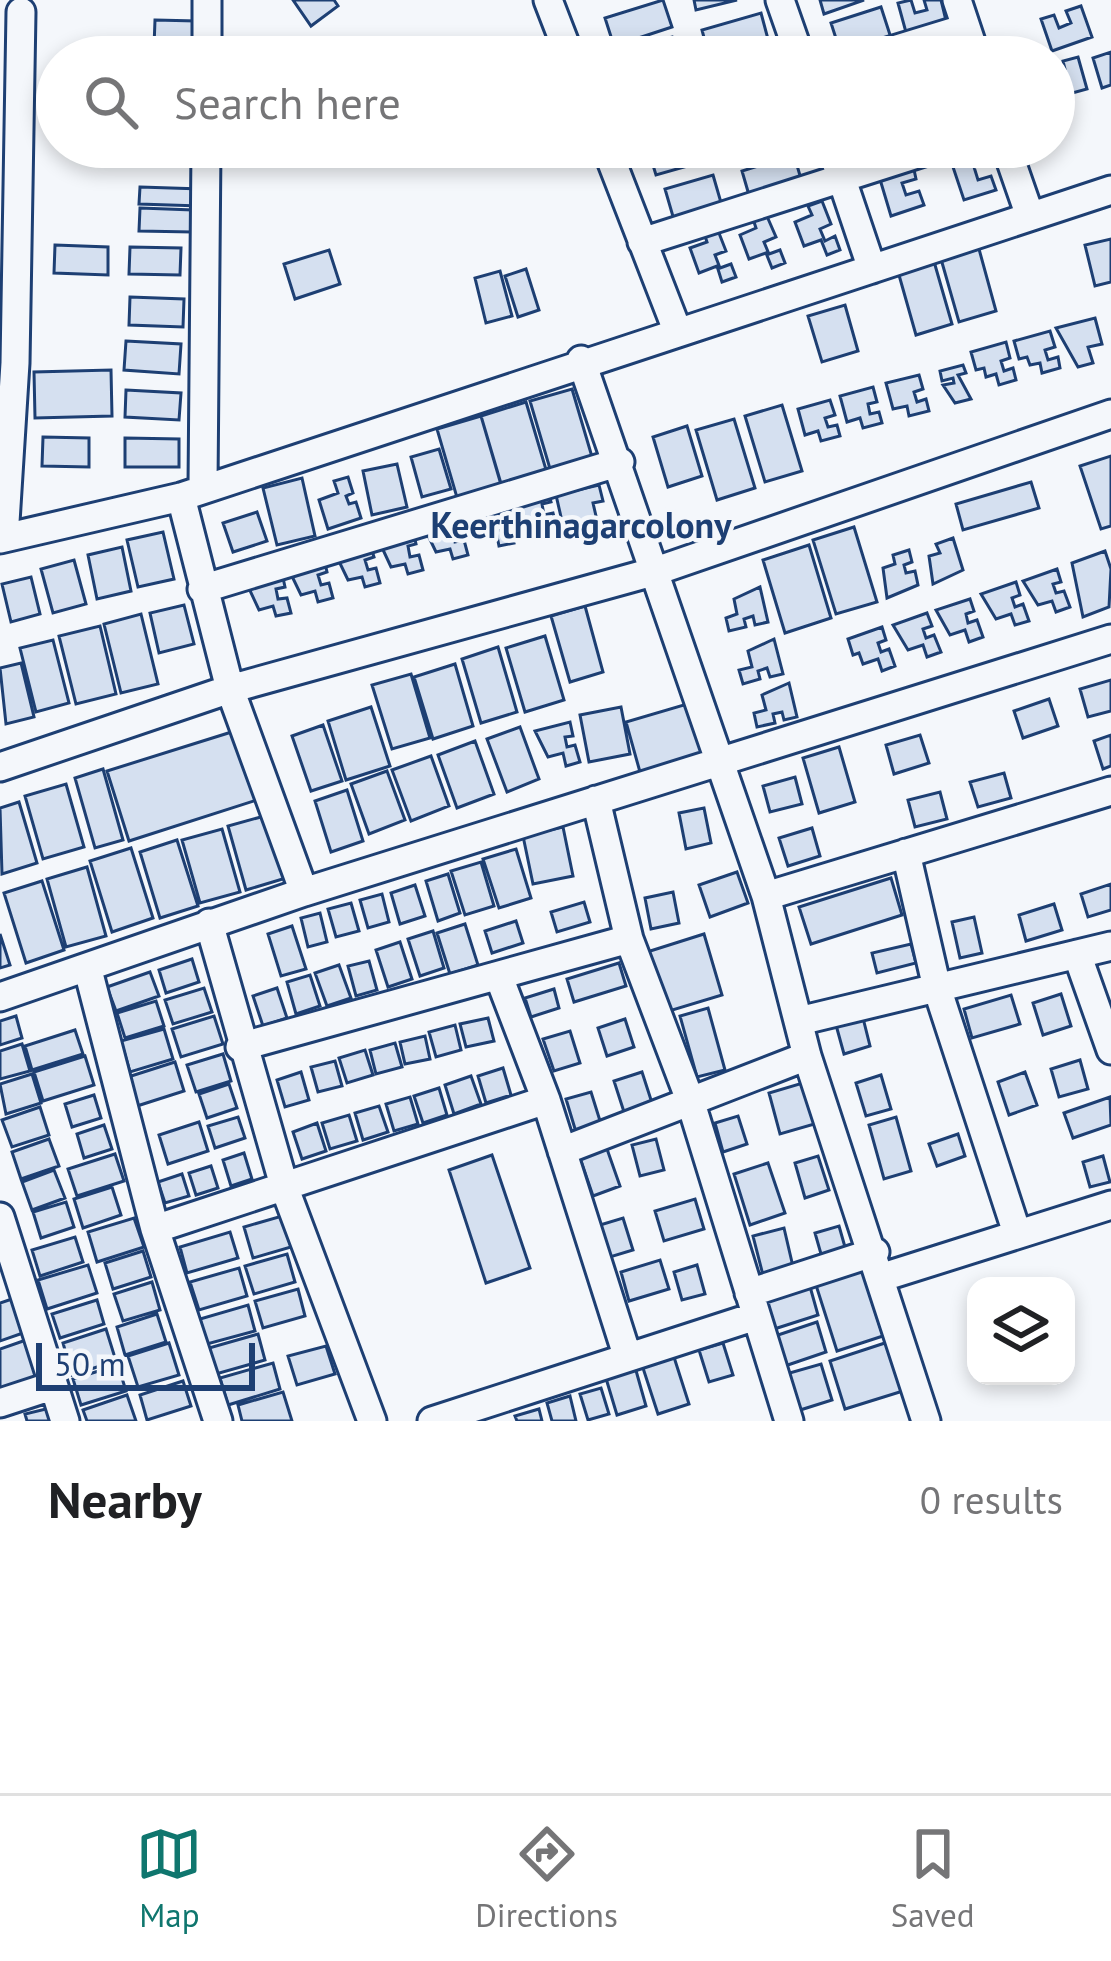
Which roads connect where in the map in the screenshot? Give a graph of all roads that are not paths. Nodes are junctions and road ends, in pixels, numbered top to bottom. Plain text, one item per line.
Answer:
1 (207, 0) edge
2 (548, 0) edge
3 (780, 0) edge
4 (957, 0) edge
5 (20, 11) edge
6 (966, 28) junction
7 (207, 36) edge
8 (563, 36) edge
9 (793, 36) edge
10 (940, 36) edge
11 (969, 36) edge
12 (205, 168) edge
13 (613, 168) edge
14 (838, 168) edge
15 (864, 168) edge
16 (1013, 168) edge
17 (840, 175) junction
18 (1111, 190) edge
19 (1030, 217) junction
20 (643, 242) junction
21 (872, 269) junction
22 (677, 330) junction
23 (581, 360) junction
24 (1111, 414) edge
25 (620, 462) junction
26 (192, 491) junction
27 (2, 538) edge
28 (656, 571) junction
29 (202, 589) junction
30 (1111, 639) edge
31 (230, 689) junction
32 (719, 761) junction
33 (0, 767) edge
34 (1111, 791) edge
35 (596, 800) junction
36 (906, 854) junction
37 (304, 892) junction
38 (766, 896) junction
39 (209, 923) junction
40 (629, 939) junction
41 (1111, 946) edge
42 (1077, 954) junction
43 (88, 970) junction
44 (499, 976) junction
45 (937, 988) junction
46 (0, 997) edge
47 (799, 1021) junction
48 (240, 1046) junction
49 (1111, 1050) edge
50 (807, 1056) junction
51 (546, 1100) junction
52 (690, 1100) junction
53 (562, 1151) junction
54 (285, 1190) junction
55 (1111, 1205) edge
56 (0, 1217) edge
57 (155, 1229) junction
58 (1017, 1233) junction
59 (879, 1265) junction
60 (753, 1305) junction
61 (627, 1355) junction
62 (52, 1386) junction
63 (0, 1403) edge
64 (65, 1421) edge
65 (218, 1421) edge
66 (372, 1421) edge
67 (432, 1421) edge
68 (789, 1421) edge
69 (926, 1421) edge

1 - 7 street
2 - 8 street
3 - 9 street
4 - 6 street
5 - 27 street
6 - 10 street
6 - 11 street
12 - 26 street
13 - 20 street
14 - 17 street
15 - 17 street
16 - 19 street
17 - 20 street
17 - 21 street
18 - 19 street
19 - 21 street
20 - 22 street
21 - 22 street
22 - 23 street
23 - 25 street
23 - 26 street
24 - 28 street
25 - 28 street
25 - 29 street
26 - 27 street
26 - 29 street
28 - 31 street
28 - 32 street
29 - 31 street
30 - 32 street
31 - 33 street
31 - 37 street
32 - 35 street
32 - 38 street
34 - 36 street
35 - 37 street
35 - 40 street
36 - 38 street
36 - 45 street
37 - 39 street
38 - 47 street
39 - 43 street
39 - 48 street
40 - 44 street
40 - 52 street
41 - 42 street
42 - 45 street
42 - 49 street
43 - 46 street
43 - 57 street
44 - 48 street
44 - 51 street
45 - 47 street
45 - 58 street
47 - 50 street
48 - 54 street
50 - 52 street
50 - 59 street
51 - 53 street
51 - 54 street
52 - 53 street
52 - 60 street
53 - 61 street
54 - 57 street
54 - 66 street
55 - 58 street
56 - 62 street
57 - 65 street
58 - 59 street
59 - 60 street
59 - 69 street
60 - 61 street
60 - 68 street
61 - 67 street
62 - 63 street
62 - 64 street

